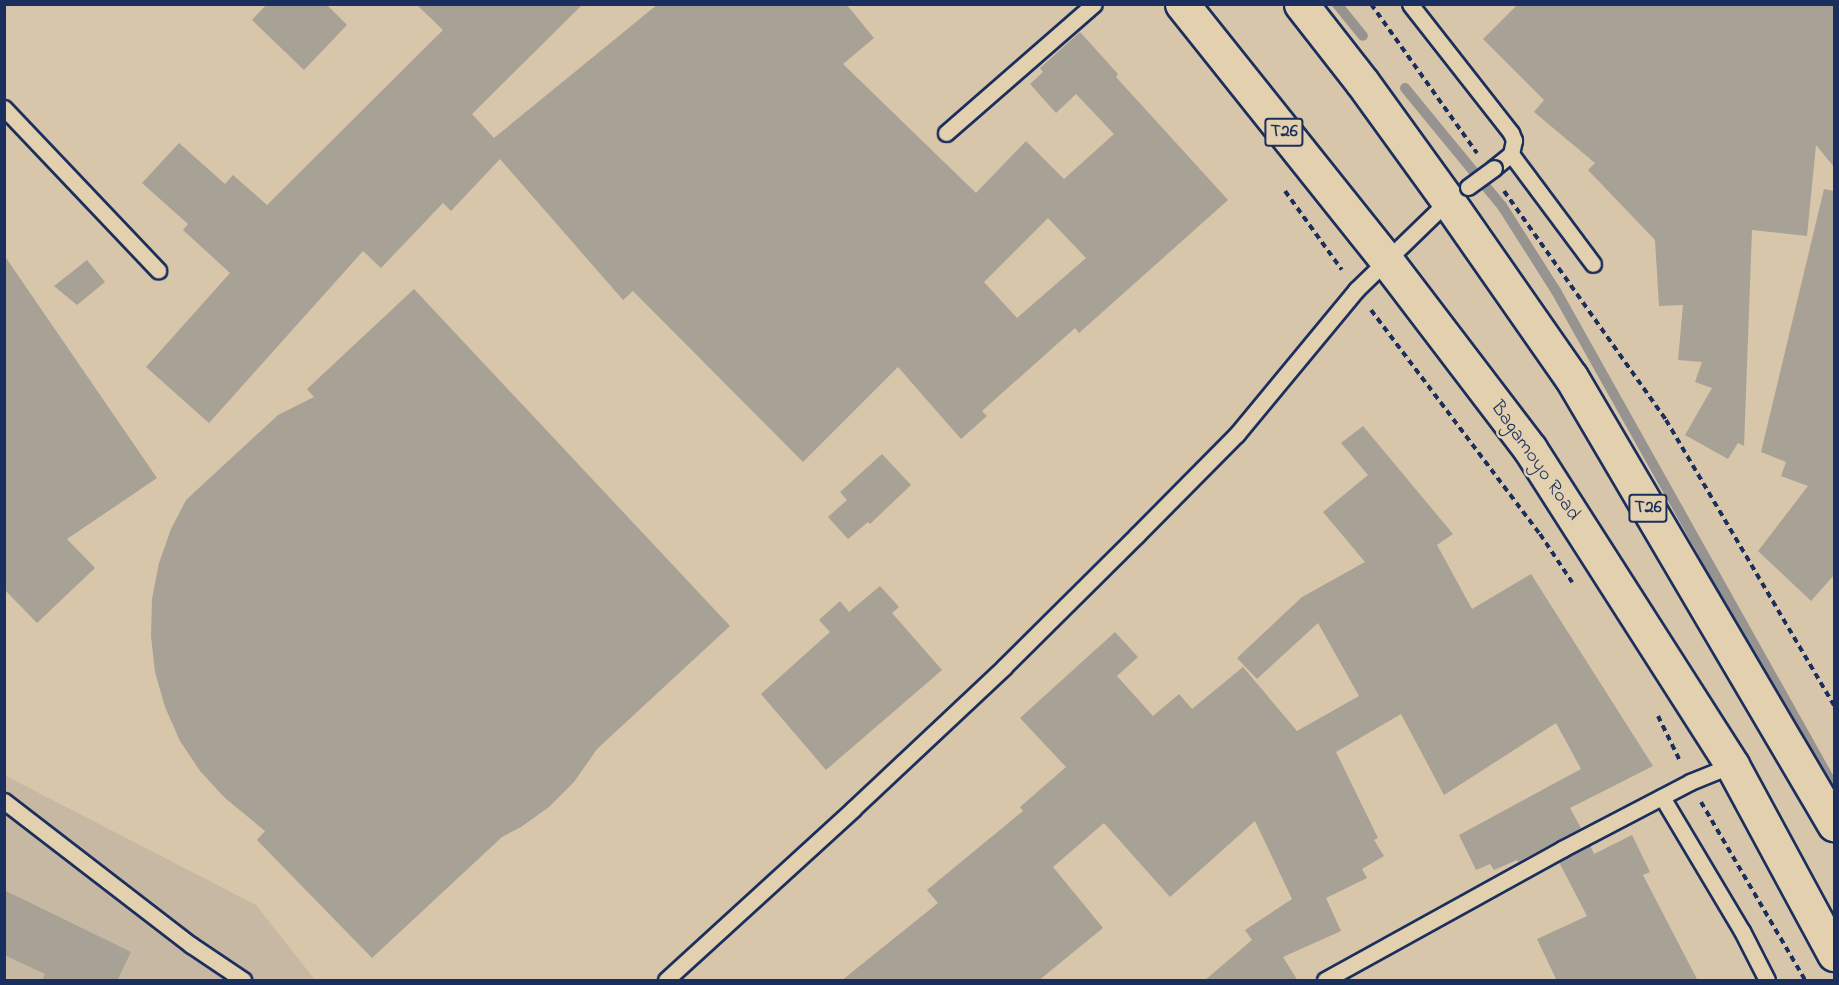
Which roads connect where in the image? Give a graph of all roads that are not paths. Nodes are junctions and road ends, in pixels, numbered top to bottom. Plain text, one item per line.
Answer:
1 (1094, 4) edge
2 (1182, 4) edge
3 (1301, 4) edge
4 (1410, 4) edge
5 (4, 108) edge
6 (946, 133) dead end
7 (1511, 154) junction
8 (1458, 194) junction
9 (1386, 260) junction
10 (1593, 264) dead end
11 (158, 270) dead end
12 (1732, 765) junction
13 (1662, 797) junction
14 (4, 801) edge
15 (1834, 824) edge
16 (1834, 954) edge
17 (243, 981) edge
18 (666, 981) edge
19 (1325, 981) edge
20 (1767, 981) edge

1 - 6 lane
2 - 9 highway, Bagamoyo Road / T26
3 - 8 highway, T26
4 - 7 lane
5 - 11 lane
7 - 8 lane, bridge
7 - 10 lane
8 - 9 lane
8 - 15 highway, T26
9 - 12 highway, Bagamoyo Road / T26
9 - 18 lane
12 - 13 lane
12 - 16 highway, Bagamoyo Road / T26
13 - 19 lane
13 - 20 lane
14 - 17 lane

